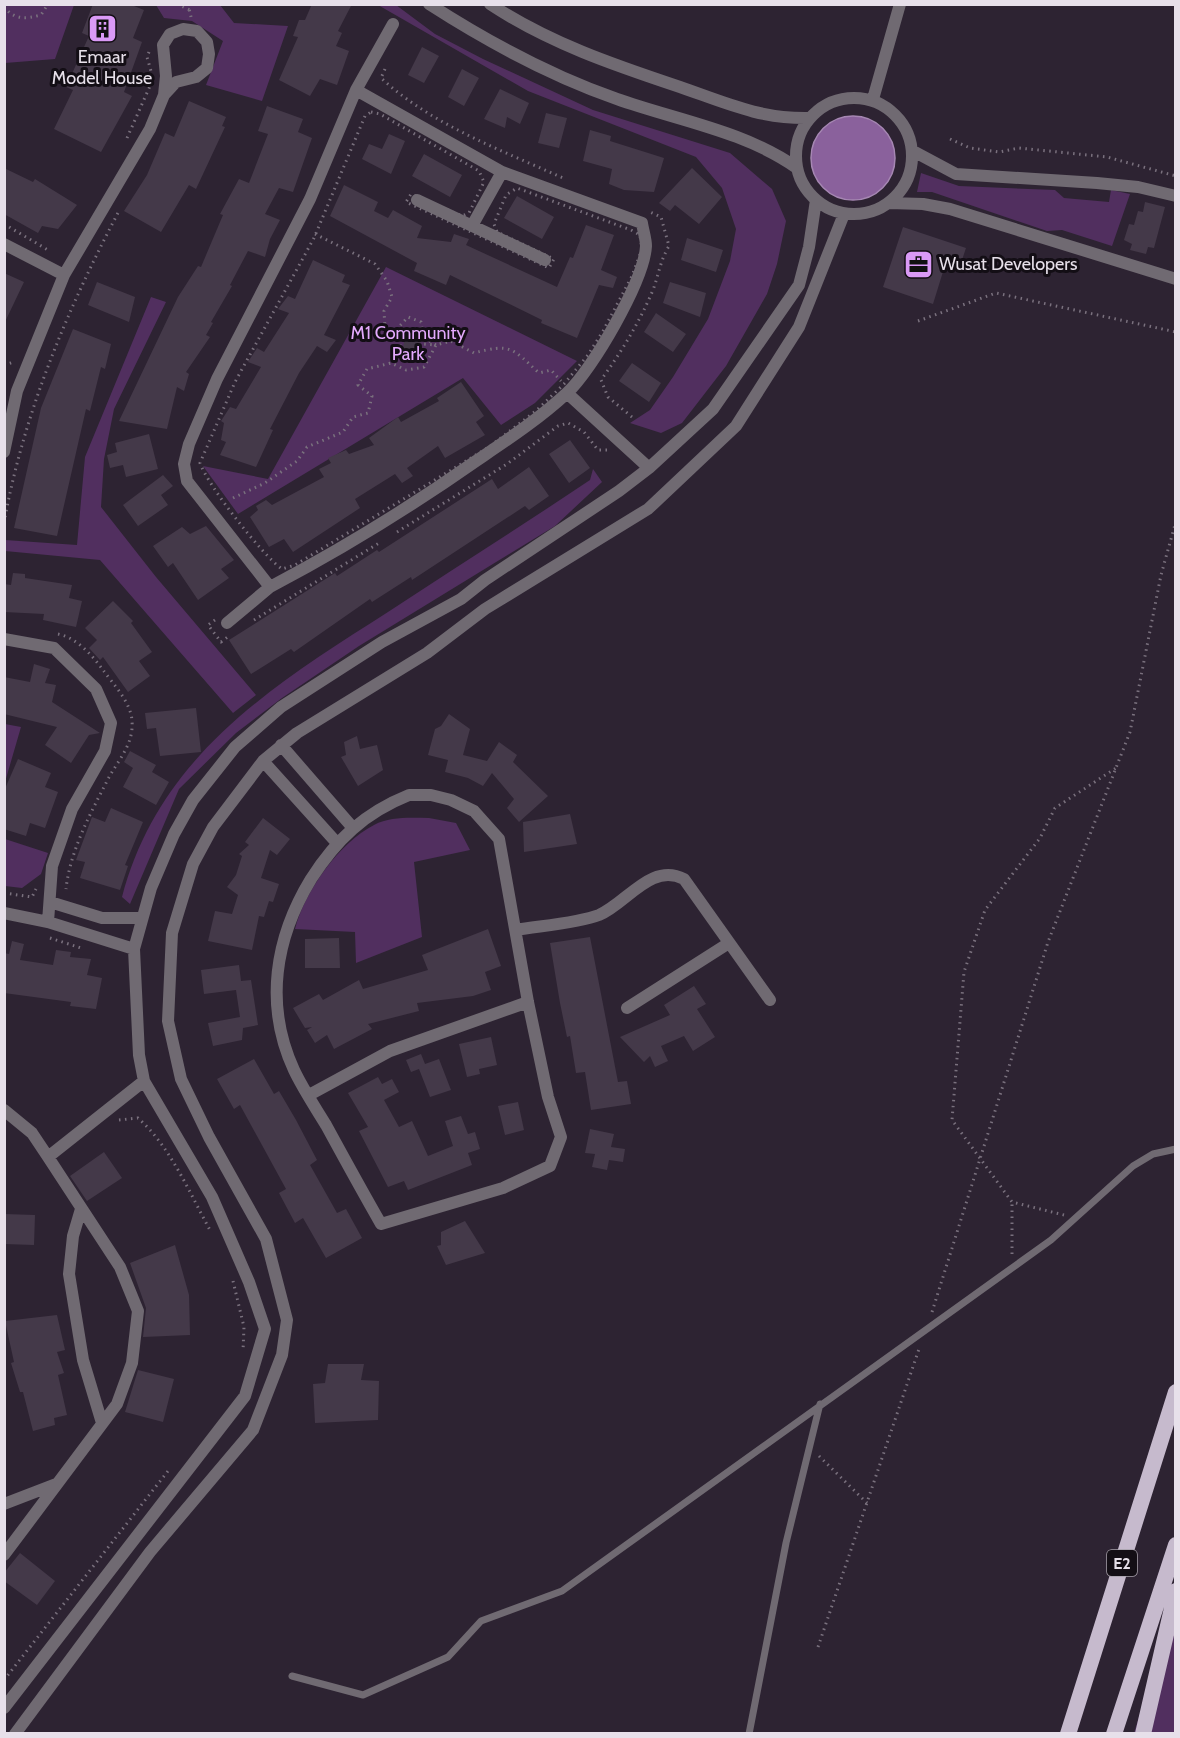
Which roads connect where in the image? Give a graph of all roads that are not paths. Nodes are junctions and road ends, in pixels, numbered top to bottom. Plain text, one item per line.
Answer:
1 (429, 4) edge
2 (490, 4) edge
3 (900, 4) edge
4 (393, 24) dead end
5 (356, 90) junction
6 (164, 95) junction
7 (873, 99) junction
8 (809, 118) junction
9 (913, 151) junction
10 (797, 168) junction
11 (501, 172) junction
12 (1176, 196) edge
13 (417, 200) dead end
14 (816, 200) junction
15 (889, 203) junction
16 (844, 214) junction
17 (473, 224) junction
18 (4, 244) edge
19 (545, 260) dead end
20 (64, 275) junction
21 (1176, 279) edge
22 (4, 386) edge
23 (566, 389) junction
24 (17, 391) junction
25 (4, 452) edge
26 (649, 468) junction
27 (270, 587) junction
28 (471, 591) junction
29 (485, 609) junction
30 (226, 625) road end
31 (4, 639) edge
32 (281, 745) junction
33 (263, 761) junction
34 (353, 828) junction
35 (336, 842) junction
36 (50, 902) junction
37 (4, 913) edge
38 (141, 918) junction
39 (48, 922) junction
40 (516, 930) junction
41 (729, 943) junction
42 (134, 949) junction
43 (770, 1000) dead end
44 (528, 1002) junction
45 (627, 1008) dead end
46 (144, 1081) junction
47 (309, 1095) junction
48 (4, 1110) edge
49 (1176, 1149) edge
50 (48, 1157) junction
51 (81, 1209) junction
52 (287, 1320) junction
53 (265, 1329) junction
54 (1176, 1392) edge
55 (819, 1404) junction
56 (102, 1423) junction
57 (57, 1484) junction
58 (4, 1504) edge
59 (1176, 1545) edge
60 (4, 1555) edge
61 (1176, 1591) edge
62 (292, 1676) dead end
63 (4, 1708) edge
64 (15, 1734) edge
65 (749, 1734) edge
66 (1068, 1734) edge
67 (1114, 1734) edge
68 (1143, 1734) edge

1 - 10 street
2 - 8 street
3 - 7 street
4 - 5 street
5 - 11 street
5 - 27 street
6 - 6 street
6 - 20 street
7 - 8 street
7 - 9 street
8 - 10 street
9 - 12 street
9 - 15 street
10 - 14 street
11 - 17 street
11 - 23 street
13 - 17 street
14 - 16 street
14 - 26 street
15 - 16 street
15 - 21 street
16 - 29 street
17 - 19 street
18 - 20 street
20 - 24 street
22 - 24 street
23 - 26 street
23 - 27 street
24 - 25 street
26 - 28 street
27 - 30 street
28 - 29 street
28 - 38 street
29 - 32 street
31 - 36 street
32 - 33 street
32 - 34 street
33 - 35 street
33 - 52 street
34 - 35 street
34 - 40 street
35 - 47 street
36 - 38 street
36 - 39 street
37 - 39 street
38 - 42 street
39 - 42 street
40 - 41 street
40 - 44 street
41 - 43 street
41 - 45 street
42 - 46 street
44 - 47 street
44 - 47 street
46 - 50 street
46 - 53 street
48 - 50 street
49 - 55 lane
50 - 51 street
51 - 56 street
51 - 56 street
52 - 53 street
52 - 64 street
53 - 63 street
54 - 66 highway, E2
55 - 62 lane
55 - 65 lane
56 - 57 street
57 - 58 street
57 - 60 street
59 - 67 highway
61 - 68 highway

